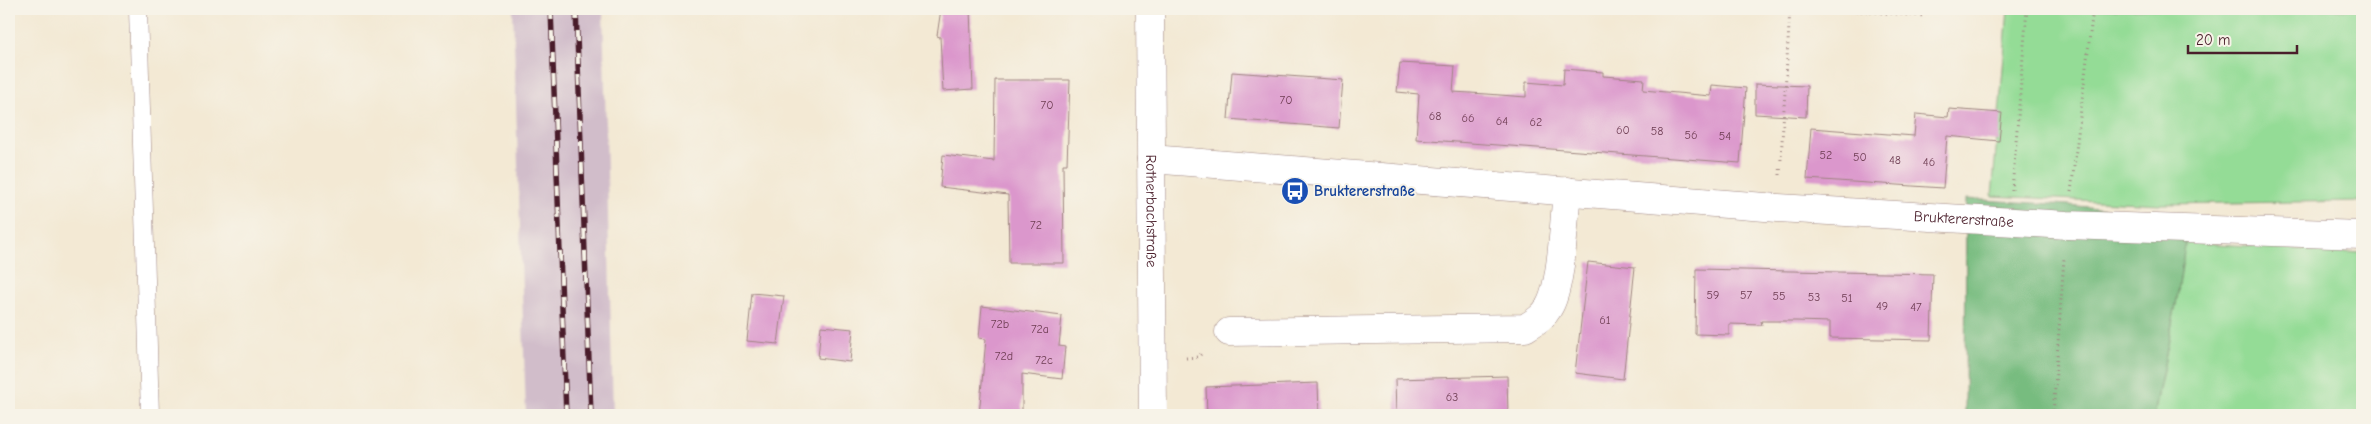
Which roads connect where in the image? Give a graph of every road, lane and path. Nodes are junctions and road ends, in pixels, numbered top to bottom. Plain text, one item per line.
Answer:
1 (138, 9) edge
2 (1150, 9) edge
3 (1790, 9) edge
4 (1831, 9) edge
5 (2027, 9) edge
6 (2093, 9) edge
7 (1924, 16) dead end
8 (1151, 159) junction
9 (1567, 191) junction
10 (1778, 208) junction
11 (2010, 220) junction
12 (2067, 225) junction
13 (2362, 235) edge
14 (1229, 332) joint
15 (1153, 360) junction
16 (150, 415) edge
17 (1153, 415) edge
18 (2053, 415) edge

1 - 16 lane
2 - 8 street, Rotherbachstraße
3 - 10 path
4 - 7 path
5 - 11 path
6 - 12 path
8 - 9 street, Bruktererstraße
8 - 15 street, Rotherbachstraße
9 - 10 street, Bruktererstraße
9 - 14 street
10 - 11 street, Bruktererstraße
11 - 12 street, Bruktererstraße
12 - 13 street, Bruktererstraße
12 - 18 path
14 - 15 path
15 - 17 street, Rotherbachstraße

